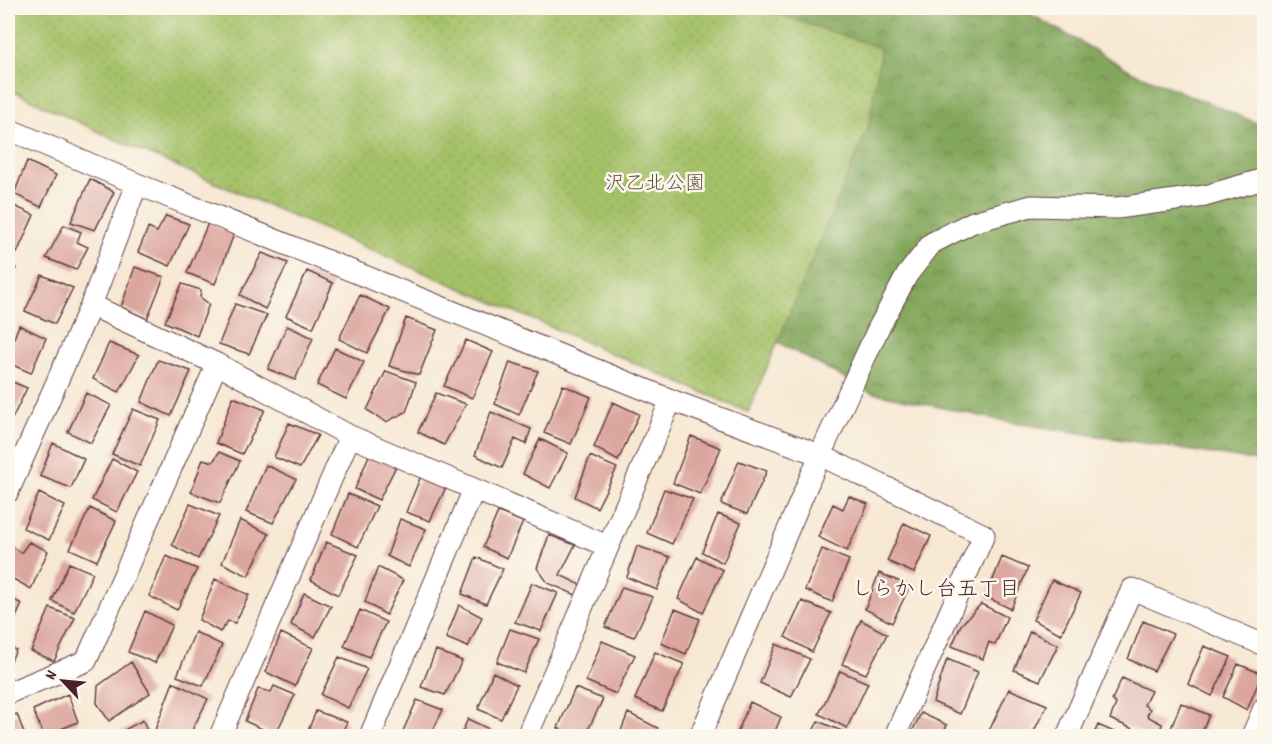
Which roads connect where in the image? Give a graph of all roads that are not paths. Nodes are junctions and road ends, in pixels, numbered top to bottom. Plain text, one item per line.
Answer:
1 (8, 129) edge
2 (1264, 179) edge
3 (137, 184) junction
4 (91, 305) junction
5 (217, 364) junction
6 (671, 400) junction
7 (350, 436) junction
8 (820, 454) junction
9 (474, 489) junction
10 (8, 492) edge
11 (607, 546) junction
12 (1264, 645) edge
13 (8, 693) edge
14 (1264, 708) edge
15 (220, 736) edge
16 (370, 736) edge
17 (527, 736) edge
18 (699, 736) edge
19 (895, 736) edge
20 (1067, 736) edge
21 (1252, 736) edge

1 - 3 street
2 - 8 street
3 - 4 street
3 - 6 street
4 - 5 street
4 - 10 street
5 - 7 street
5 - 13 street
6 - 8 street
6 - 11 street
7 - 9 street
7 - 15 street
8 - 18 street
8 - 19 street
9 - 11 street
9 - 16 street
11 - 17 street
12 - 20 street
14 - 21 street

